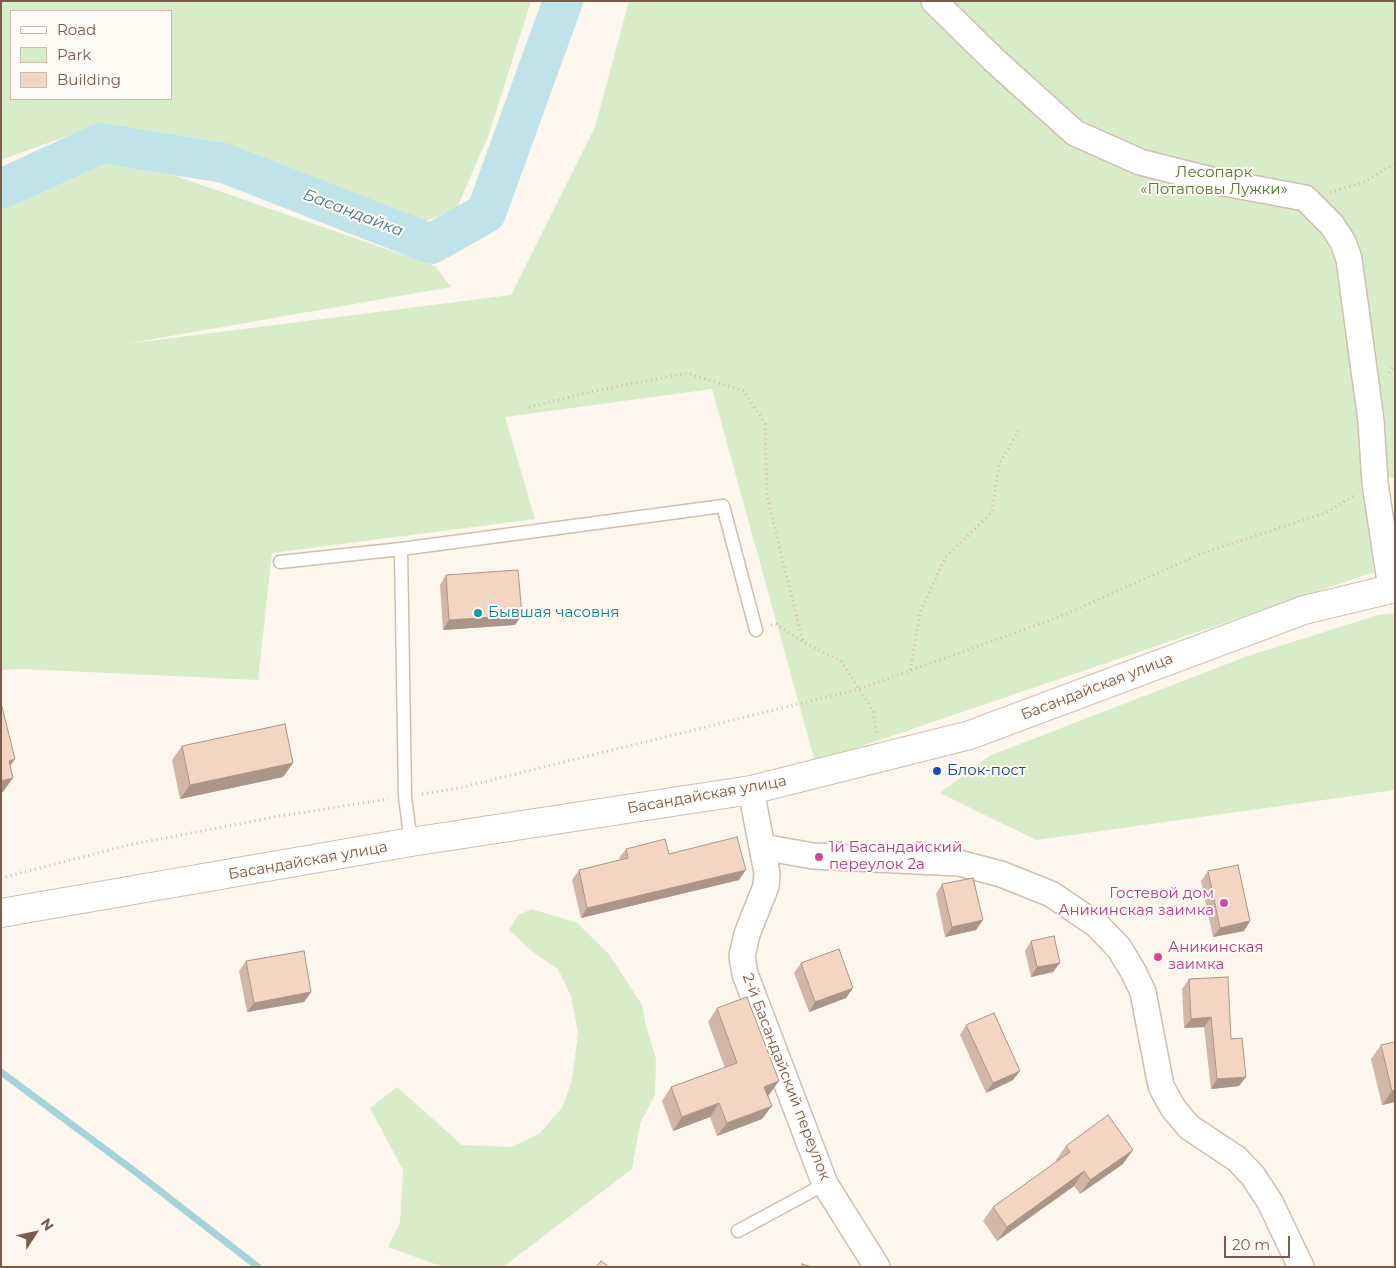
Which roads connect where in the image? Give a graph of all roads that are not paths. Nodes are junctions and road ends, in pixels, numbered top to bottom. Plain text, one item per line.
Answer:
1 (934, 1) edge
2 (400, 549) junction
3 (280, 562) dead end
4 (1393, 588) edge
5 (756, 630) road end
6 (751, 790) junction
7 (411, 842) junction
8 (762, 847) junction
9 (1, 913) edge
10 (825, 1184) junction
11 (738, 1231) dead end
12 (877, 1267) edge
13 (1301, 1267) edge

1 - 4 street
2 - 3 lane
2 - 5 lane
2 - 7 lane
4 - 6 street, Басандайская улица
6 - 7 street, Басандайская улица
6 - 8 street, 2-й Басандайский переулок
7 - 9 street, Басандайская улица
8 - 10 street, 2-й Басандайский переулок
8 - 13 street
10 - 11 lane
10 - 12 street, 2-й Басандайский переулок

